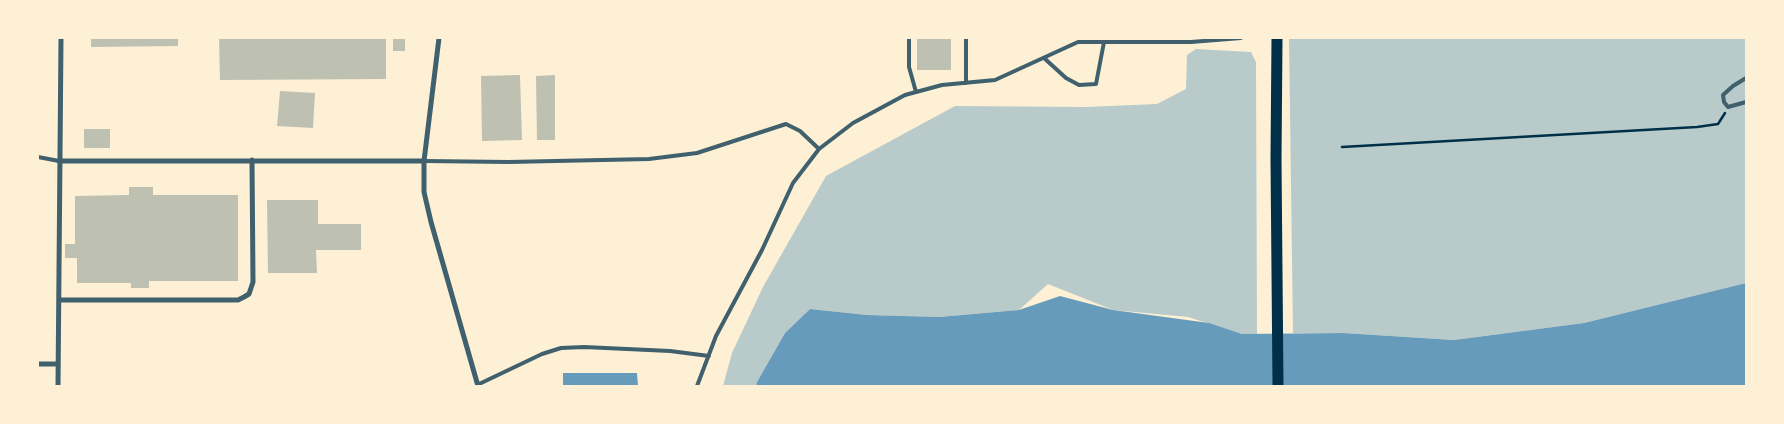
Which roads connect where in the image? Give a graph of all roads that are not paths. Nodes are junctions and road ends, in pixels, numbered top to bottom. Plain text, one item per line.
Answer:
1 (61, 38) edge
2 (439, 38) edge
3 (909, 38) edge
4 (966, 38) edge
5 (1241, 38) edge
6 (1277, 38) edge
7 (1104, 42) junction
8 (1044, 58) junction
9 (1746, 78) edge
10 (966, 83) junction
11 (916, 92) junction
12 (1746, 102) edge
13 (820, 148) junction
14 (38, 157) edge
15 (252, 160) junction
16 (60, 161) junction
17 (424, 161) junction
18 (59, 300) junction
19 (709, 356) junction
20 (38, 364) edge
21 (58, 364) junction
22 (58, 386) edge
23 (477, 386) edge
24 (698, 386) edge
25 (1278, 386) edge

1 - 16 street
2 - 17 street
3 - 11 lane
4 - 10 lane
5 - 7 lane
6 - 25 main road
7 - 8 lane
7 - 8 lane
8 - 10 lane
9 - 12 lane
10 - 11 lane
11 - 13 lane
13 - 17 lane
13 - 19 lane
14 - 16 lane
15 - 16 street
15 - 17 street
15 - 18 street
16 - 18 street
17 - 23 street
18 - 21 street
19 - 23 lane
19 - 24 lane
20 - 21 street
21 - 22 street

